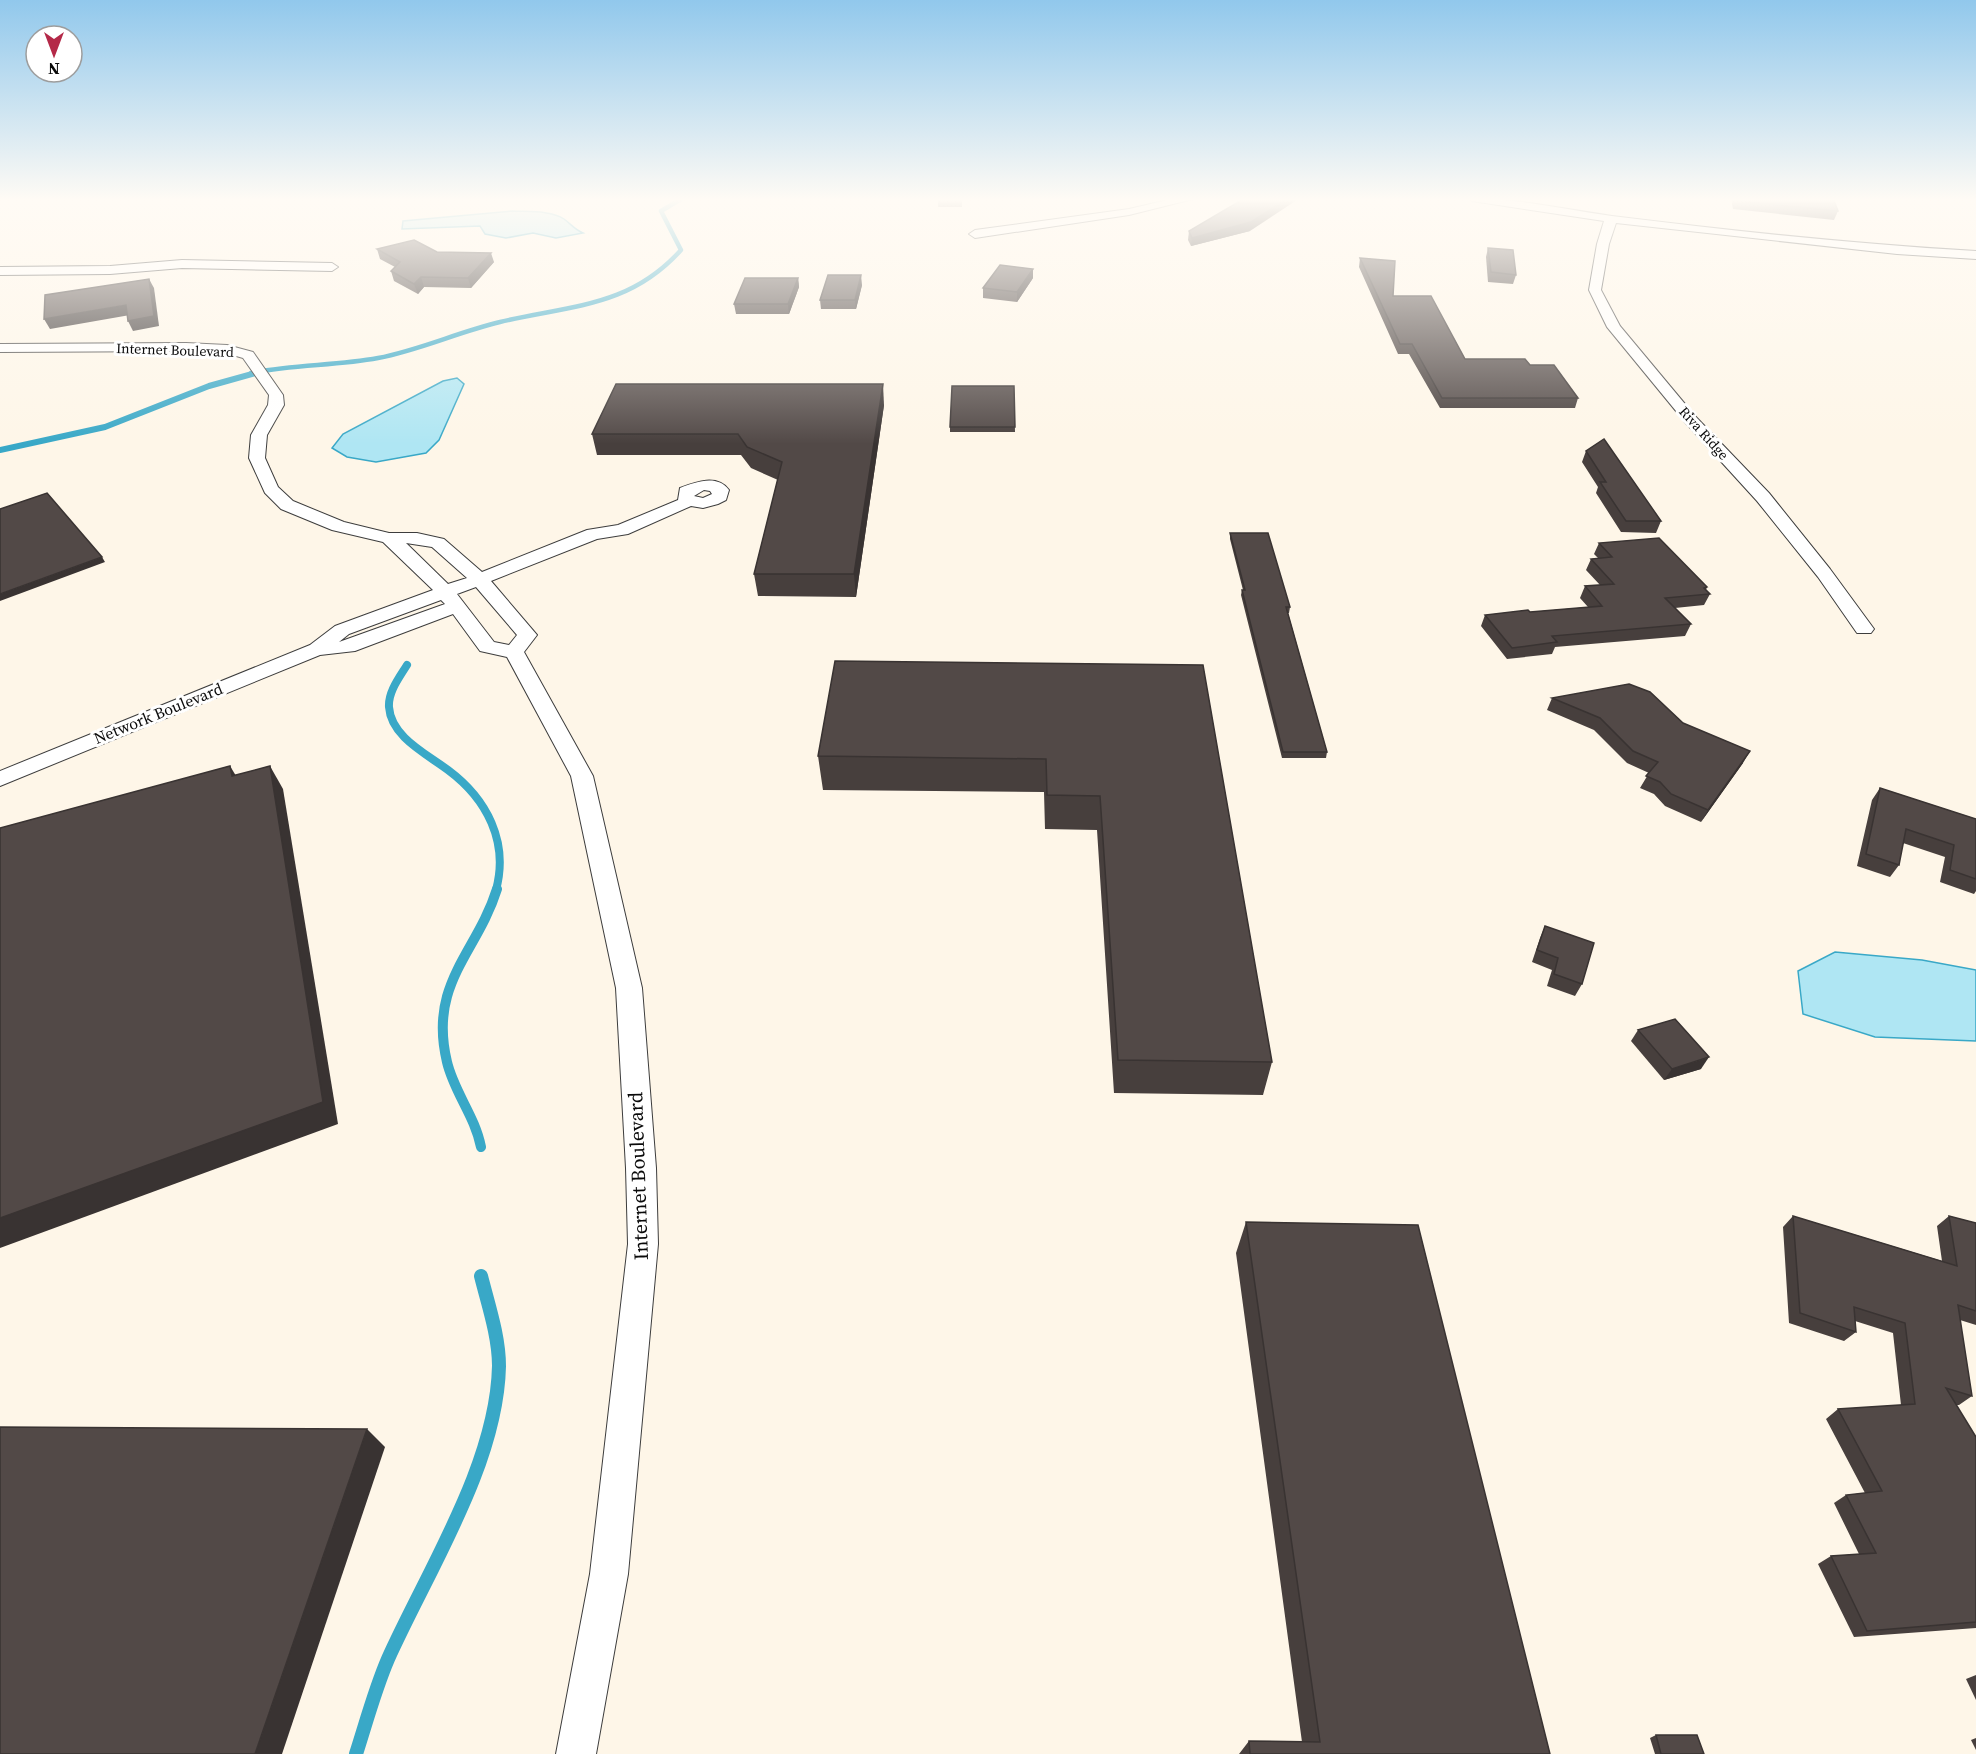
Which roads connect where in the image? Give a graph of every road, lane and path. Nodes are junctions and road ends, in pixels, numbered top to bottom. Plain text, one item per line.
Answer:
1 (1597, 280) edge
2 (0, 348) edge
3 (689, 501) dead end
4 (389, 538) junction
5 (485, 586) junction
6 (452, 599) junction
7 (1864, 629) dead end
8 (514, 652) junction
9 (0, 779) edge
10 (576, 1754) edge

1 - 7 street, Riva Ridge
2 - 4 street, Internet Boulevard
3 - 5 street, Network Boulevard
4 - 5 street, Internet Boulevard
4 - 6 street, Internet Boulevard
5 - 6 street, Network Boulevard
5 - 8 street, Internet Boulevard
6 - 8 street, Internet Boulevard
6 - 9 street, Network Boulevard
8 - 10 street, Internet Boulevard

